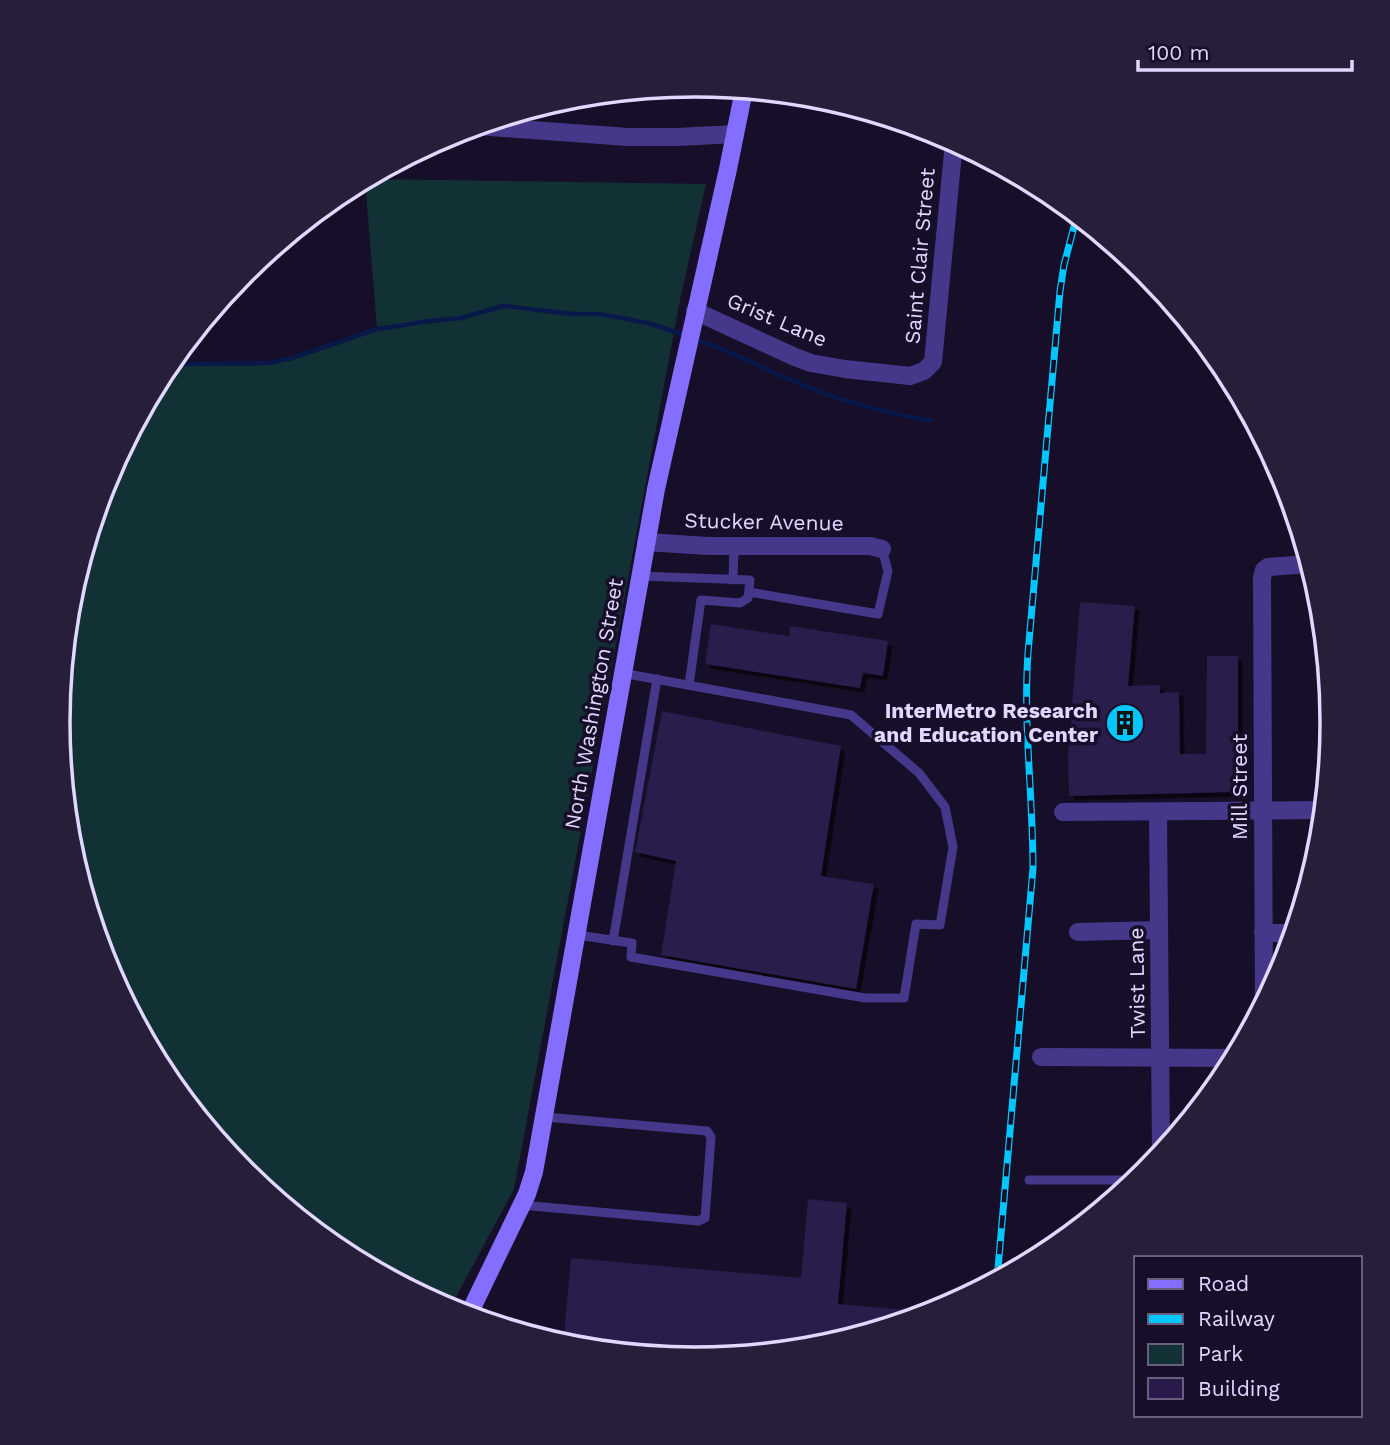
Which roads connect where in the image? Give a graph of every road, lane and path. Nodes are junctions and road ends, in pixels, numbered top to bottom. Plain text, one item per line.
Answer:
1 (742, 100) edge
2 (503, 128) edge
3 (735, 134) junction
4 (953, 154) edge
5 (695, 311) junction
6 (924, 371) joint
7 (646, 542) junction
8 (734, 547) junction
9 (882, 549) joint
10 (1300, 565) edge
11 (640, 576) junction
12 (733, 580) junction
13 (749, 592) junction
14 (622, 673) junction
15 (657, 680) junction
16 (689, 685) junction
17 (1314, 810) edge
18 (1158, 811) junction
19 (1262, 811) junction
20 (1063, 812) dead end
21 (1159, 930) junction
22 (1078, 932) dead end
23 (1263, 933) junction
24 (1283, 933) edge
25 (576, 935) junction
26 (613, 941) junction
27 (1264, 981) edge
28 (1041, 1057) dead end
29 (1161, 1058) junction
30 (1222, 1058) edge
31 (545, 1117) junction
32 (1161, 1139) edge
33 (1029, 1180) dead end
34 (1120, 1180) edge
35 (521, 1205) junction
36 (473, 1306) edge

1 - 3 street, North Washington Street
2 - 3 street
3 - 5 street, North Washington Street
4 - 6 street, Saint Clair Street
5 - 6 street, Grist Lane
5 - 7 street, North Washington Street
7 - 8 street, Stucker Avenue
7 - 11 street, North Washington Street
8 - 9 street, Stucker Avenue
8 - 12 lane
9 - 13 lane
10 - 19 street, Mill Street
11 - 12 lane
11 - 14 street, North Washington Street
12 - 13 lane
13 - 16 lane
14 - 15 lane
14 - 25 street, North Washington Street
15 - 16 lane
15 - 26 lane
16 - 26 lane
17 - 19 street
18 - 19 street
18 - 20 street
18 - 21 street, Twist Lane
19 - 23 street, Mill Street
21 - 22 street
21 - 29 street, Twist Lane
23 - 24 street
23 - 27 street, Mill Street
25 - 26 lane
25 - 31 street, North Washington Street
28 - 29 street
29 - 30 street
29 - 32 street, Twist Lane
31 - 35 street, North Washington Street
31 - 35 lane
33 - 34 lane
35 - 36 street, North Washington Street

